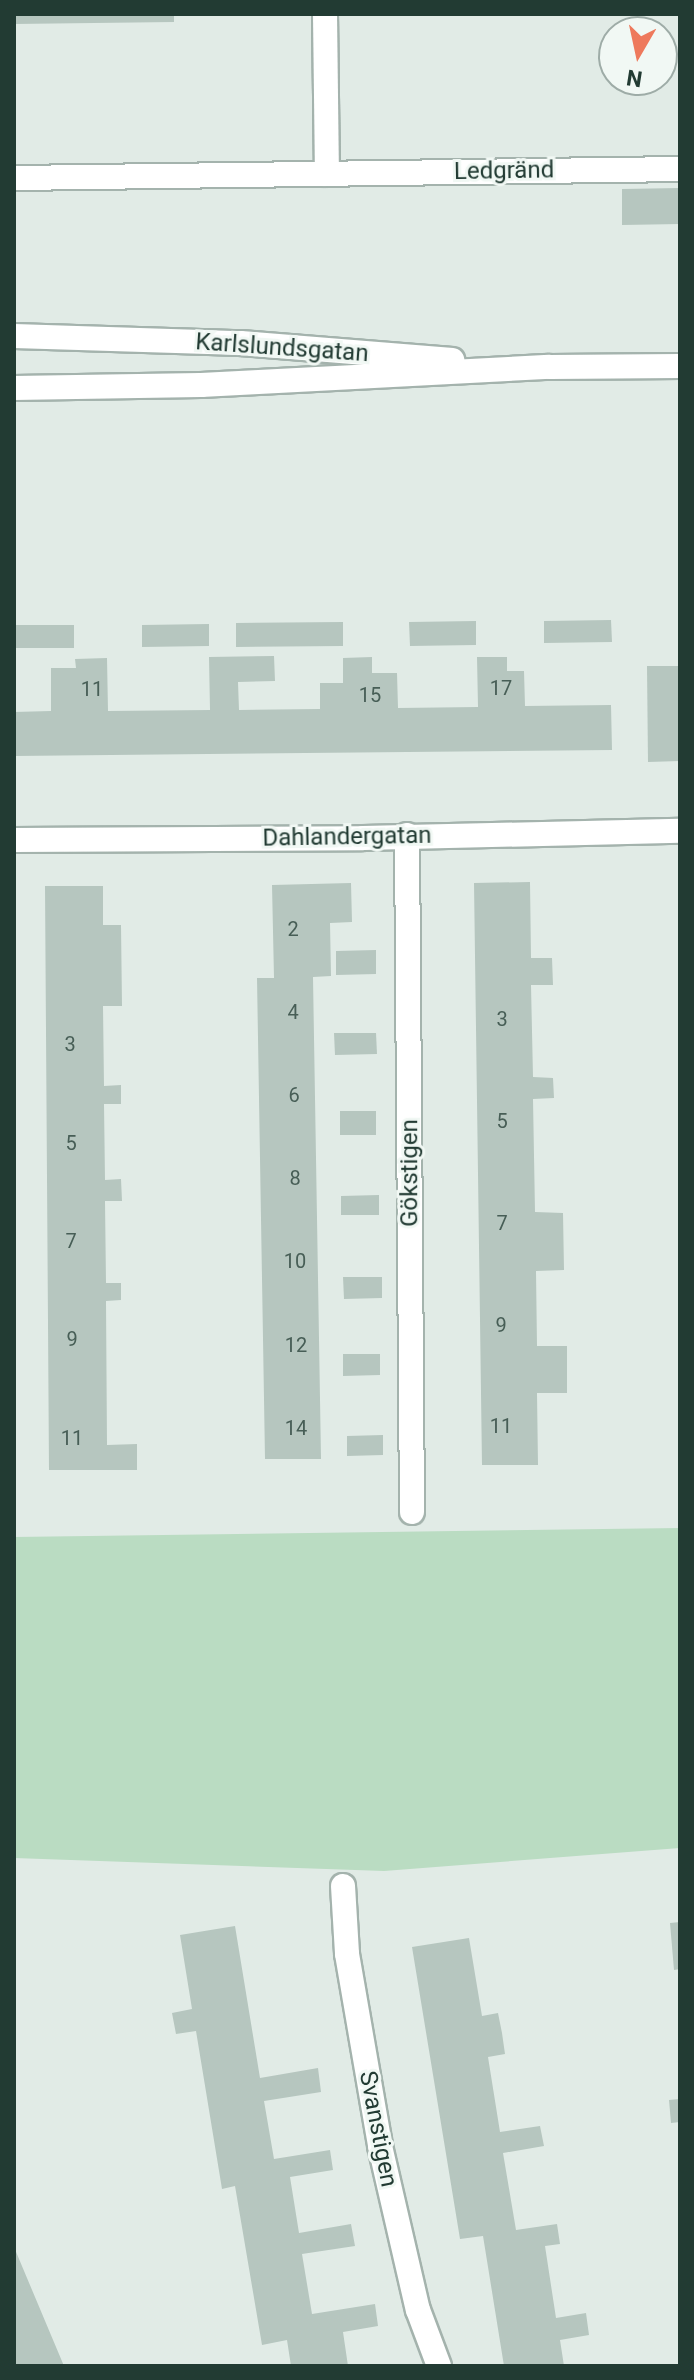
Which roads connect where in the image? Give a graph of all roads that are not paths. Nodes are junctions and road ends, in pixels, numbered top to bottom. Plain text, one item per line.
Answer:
1 (325, 14) edge
2 (680, 169) edge
3 (327, 174) junction
4 (14, 178) edge
5 (14, 336) edge
6 (680, 366) edge
7 (550, 367) junction
8 (14, 388) edge
9 (680, 831) edge
10 (407, 835) junction
11 (14, 840) edge
12 (412, 1512) dead end
13 (343, 1886) dead end
14 (439, 2366) edge

1 - 3 street
2 - 3 street, Ledgränd
3 - 4 street, Ledgränd
5 - 7 street, Karlslundsgatan
6 - 7 street, Karlslundsgatan
7 - 8 street, Karlslundsgatan
9 - 10 street, Dahlandergatan
10 - 11 street, Dahlandergatan
10 - 12 street, Gökstigen
13 - 14 street, Svanstigen

